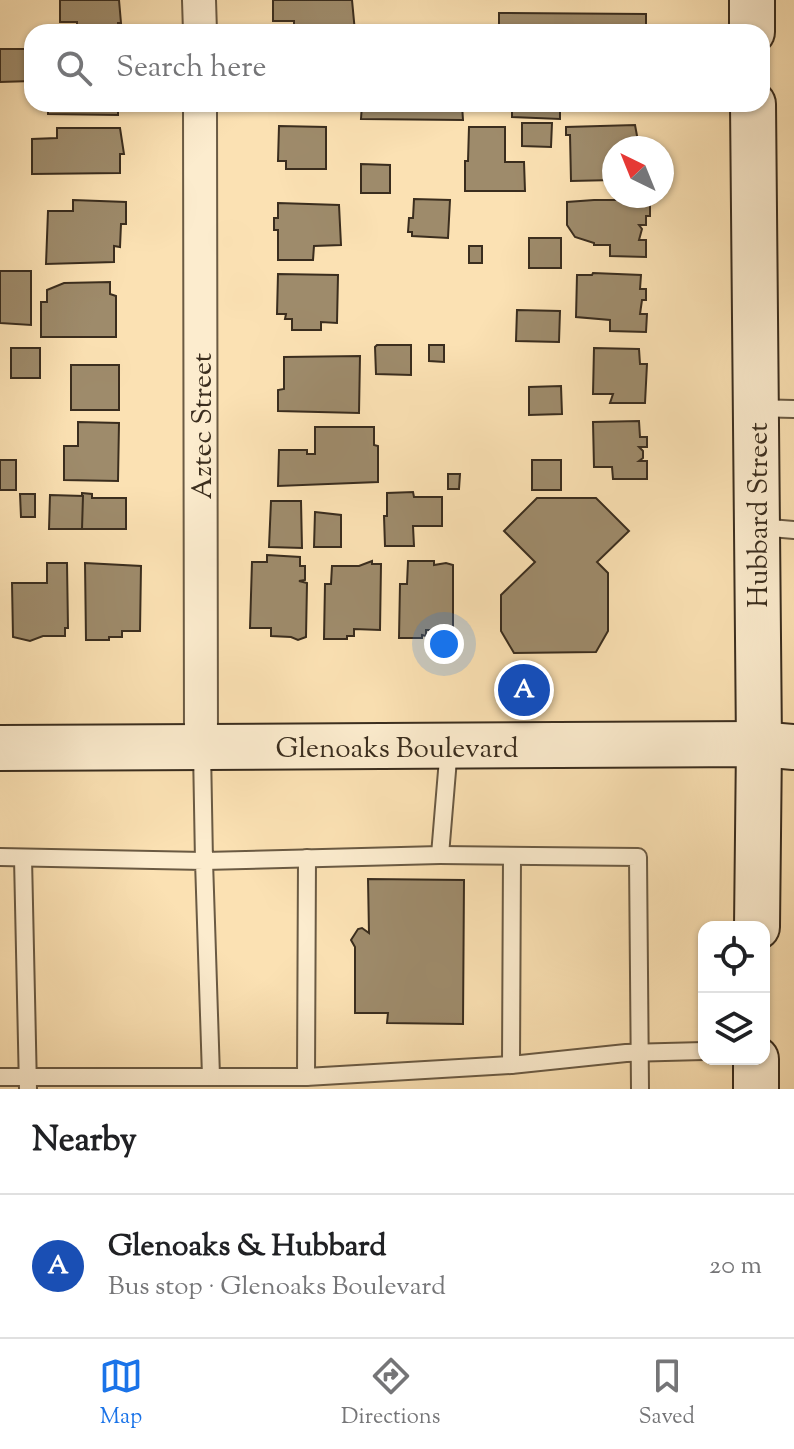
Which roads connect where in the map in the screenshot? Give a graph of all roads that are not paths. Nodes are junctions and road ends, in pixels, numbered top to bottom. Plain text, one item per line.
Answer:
1 (199, 0) edge
2 (752, 0) edge
3 (200, 24) edge
4 (752, 24) edge
5 (200, 112) edge
6 (754, 112) edge
7 (775, 408) edge
8 (775, 528) edge
9 (776, 746) edge
10 (449, 747) junction
11 (0, 748) edge
12 (201, 749) junction
13 (440, 855) junction
14 (512, 856) junction
15 (0, 857) edge
16 (23, 858) junction
17 (307, 858) junction
18 (204, 861) junction
19 (758, 921) edge
20 (698, 1051) edge
21 (640, 1052) junction
22 (511, 1065) junction
23 (756, 1065) edge
24 (211, 1076) junction
25 (0, 1077) edge
26 (306, 1077) junction
27 (28, 1082) edge
28 (640, 1089) edge
29 (756, 1089) edge

1 - 3 street
2 - 4 main road
5 - 12 street, Aztec Street
6 - 7 main road, Hubbard Street
7 - 8 main road, Hubbard Street
8 - 9 main road, Hubbard Street
9 - 10 main road, Glenoaks Boulevard
9 - 19 main road, Hubbard Street
10 - 12 main road, Glenoaks Boulevard
10 - 13 lane
11 - 12 main road, Glenoaks Boulevard
12 - 18 lane
13 - 14 lane
13 - 17 lane
14 - 21 lane
14 - 22 lane
15 - 16 lane
16 - 18 lane
16 - 27 lane
17 - 18 lane
17 - 26 lane
18 - 24 lane
20 - 21 lane
21 - 22 lane
21 - 28 lane
22 - 26 lane
23 - 29 main road
24 - 26 lane
24 - 27 lane
25 - 27 lane

